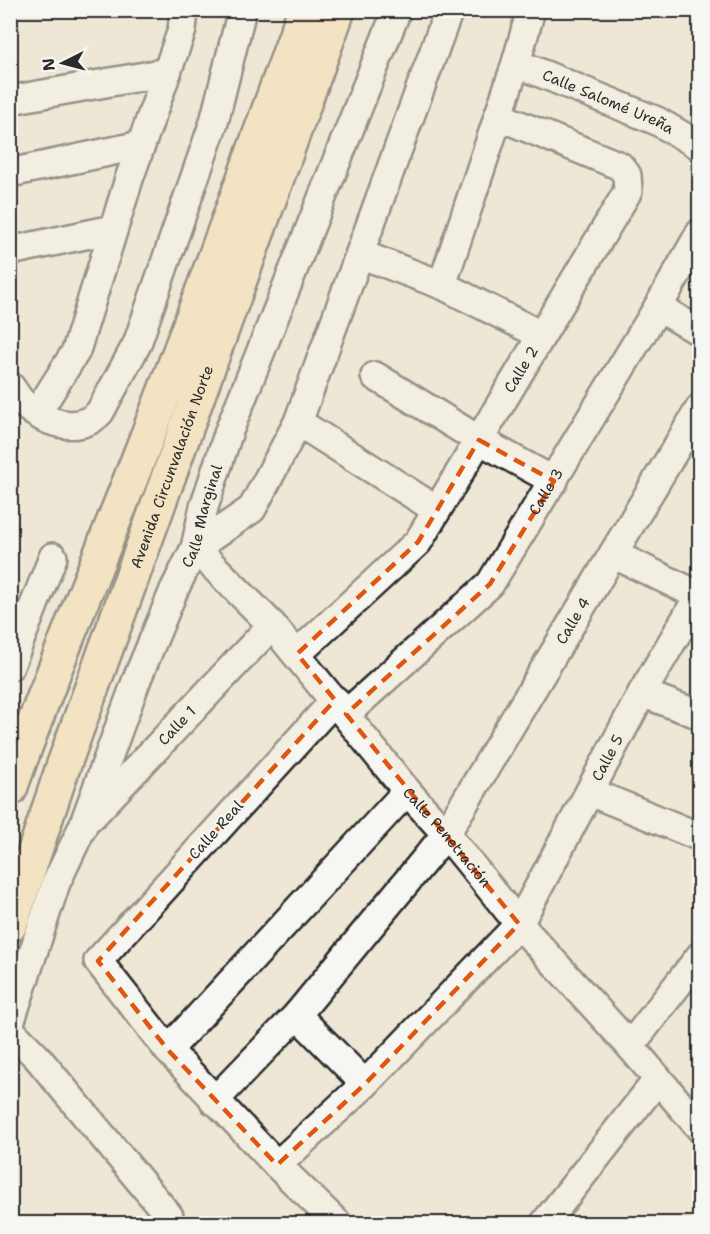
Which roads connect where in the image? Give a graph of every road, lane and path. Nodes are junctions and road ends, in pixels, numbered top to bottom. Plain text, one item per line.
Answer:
1 (184, 10) edge
2 (242, 10) edge
3 (305, 10) edge
4 (338, 10) edge
5 (397, 10) edge
6 (449, 10) edge
7 (531, 10) edge
8 (516, 63) junction
9 (167, 72) junction
10 (10, 100) edge
11 (498, 116) junction
12 (141, 146) junction
13 (699, 146) edge
14 (10, 173) edge
15 (113, 229) junction
16 (699, 233) edge
17 (10, 251) edge
18 (360, 254) junction
19 (442, 285) junction
20 (658, 308) junction
21 (699, 333) edge
22 (541, 335) junction
23 (375, 376) dead end
24 (20, 403) edge
25 (699, 408) edge
26 (298, 422) junction
27 (479, 440) junction
28 (554, 481) junction
29 (437, 510) junction
30 (195, 548) junction
31 (613, 554) junction
32 (53, 557) dead end
33 (699, 595) edge
34 (36, 600) junction
35 (10, 618) edge
36 (272, 625) junction
37 (297, 654) junction
38 (10, 666) edge
39 (642, 693) junction
40 (340, 707) junction
41 (699, 715) edge
42 (10, 789) edge
43 (407, 791) junction
44 (590, 792) junction
45 (82, 826) junction
46 (446, 834) junction
47 (699, 837) edge
48 (519, 924) junction
49 (10, 925) edge
50 (699, 956) edge
51 (297, 1015) junction
52 (10, 1023) edge
53 (10, 1030) edge
54 (630, 1046) junction
55 (168, 1050) junction
56 (658, 1079) junction
57 (365, 1084) junction
58 (214, 1101) junction
59 (699, 1125) edge
60 (277, 1165) junction
61 (171, 1224) edge
62 (338, 1224) edge
63 (544, 1224) edge

1 - 9 street
2 - 24 street
3 - 42 highway
4 - 49 highway, Avenida Circunvalación Norte
5 - 30 street, Calle Marginal
6 - 18 street
7 - 8 street
8 - 11 street
8 - 13 street, Calle Salomé Ureña
9 - 10 street
9 - 12 street
11 - 19 street
11 - 22 street, Calle 2
12 - 14 street
12 - 15 street
15 - 17 street
15 - 24 street
16 - 20 street, Calle 3
18 - 19 street
18 - 26 street
19 - 22 street
20 - 21 street
20 - 28 street, Calle 3
22 - 27 street, Calle 2
23 - 27 street
25 - 31 street, Calle 4
26 - 29 street
26 - 30 street
27 - 28 street
27 - 29 street, Calle 2
28 - 40 street, Calle 3
29 - 37 street, Calle 2
30 - 36 street, Calle Penetración
30 - 45 street, Calle Marginal
31 - 33 street
31 - 46 street, Calle 4
32 - 34 street
33 - 39 street, Calle 5
34 - 35 street
34 - 38 street
36 - 37 street, Calle Penetración
36 - 45 street, Calle 1
37 - 40 street, Calle Penetración
39 - 41 street
39 - 44 street, Calle 5
40 - 43 street, Calle Penetración
40 - 55 street, Calle Real
43 - 46 street, Calle Penetración
43 - 55 street
44 - 47 street
44 - 48 street, Calle 5
45 - 52 street, Calle Marginal
46 - 48 street, Calle Penetración
46 - 51 street, Calle 4
48 - 54 street, Calle Penetración
48 - 57 street, Calle 5
50 - 54 street
51 - 57 street
51 - 58 street, Calle 4
53 - 61 street
54 - 56 street, Calle Penetración
55 - 58 street
56 - 59 street, Calle Penetración
56 - 63 street
57 - 60 street, Calle 5
58 - 60 street
60 - 62 street

